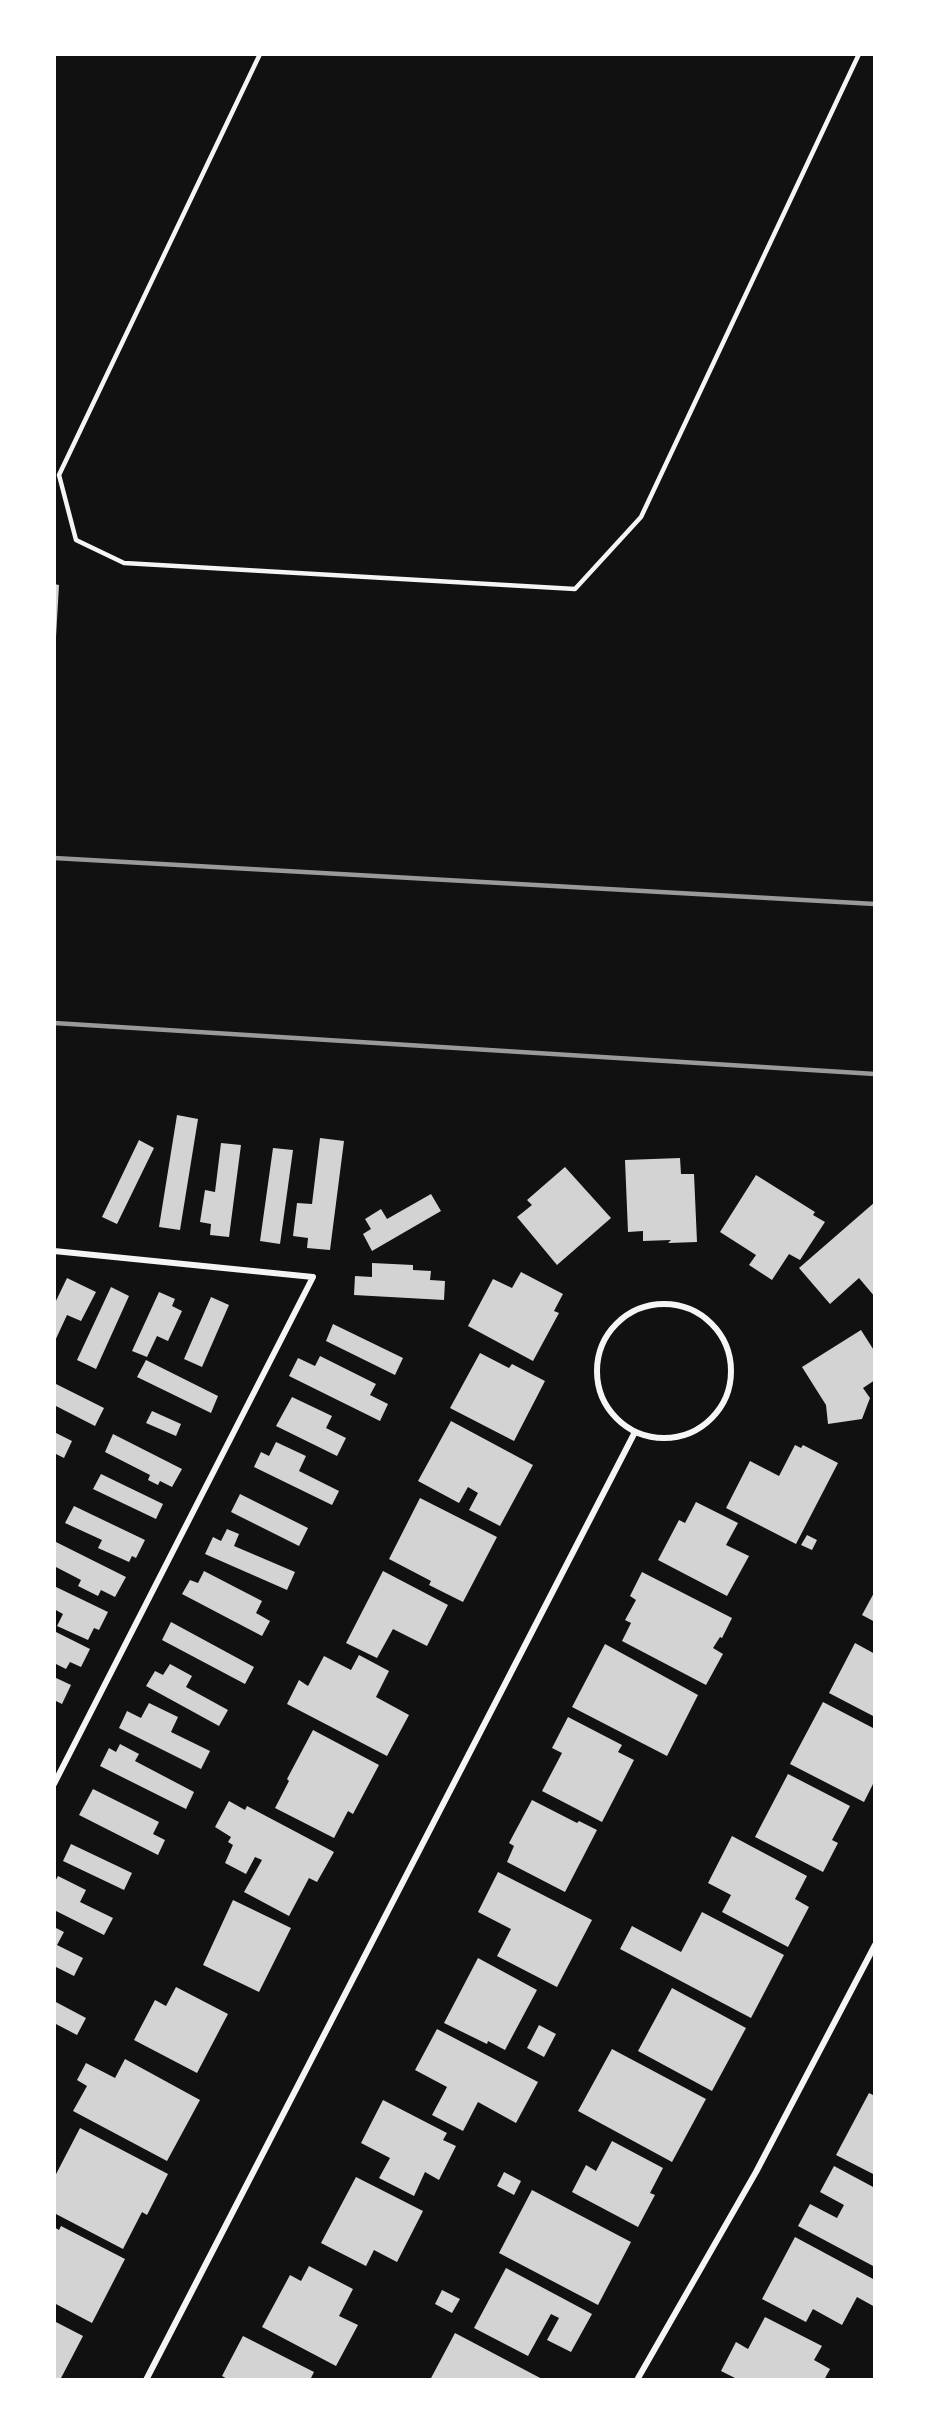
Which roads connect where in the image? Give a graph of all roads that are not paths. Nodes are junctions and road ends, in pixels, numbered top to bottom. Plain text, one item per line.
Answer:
1 (260, 54) edge
2 (859, 54) edge
3 (54, 1251) edge
4 (635, 1432) junction
5 (54, 1784) edge
6 (875, 1945) edge
7 (146, 2380) edge
8 (637, 2380) edge

1 - 2 lane
3 - 5 street
4 - 4 street
4 - 7 street
6 - 8 street

